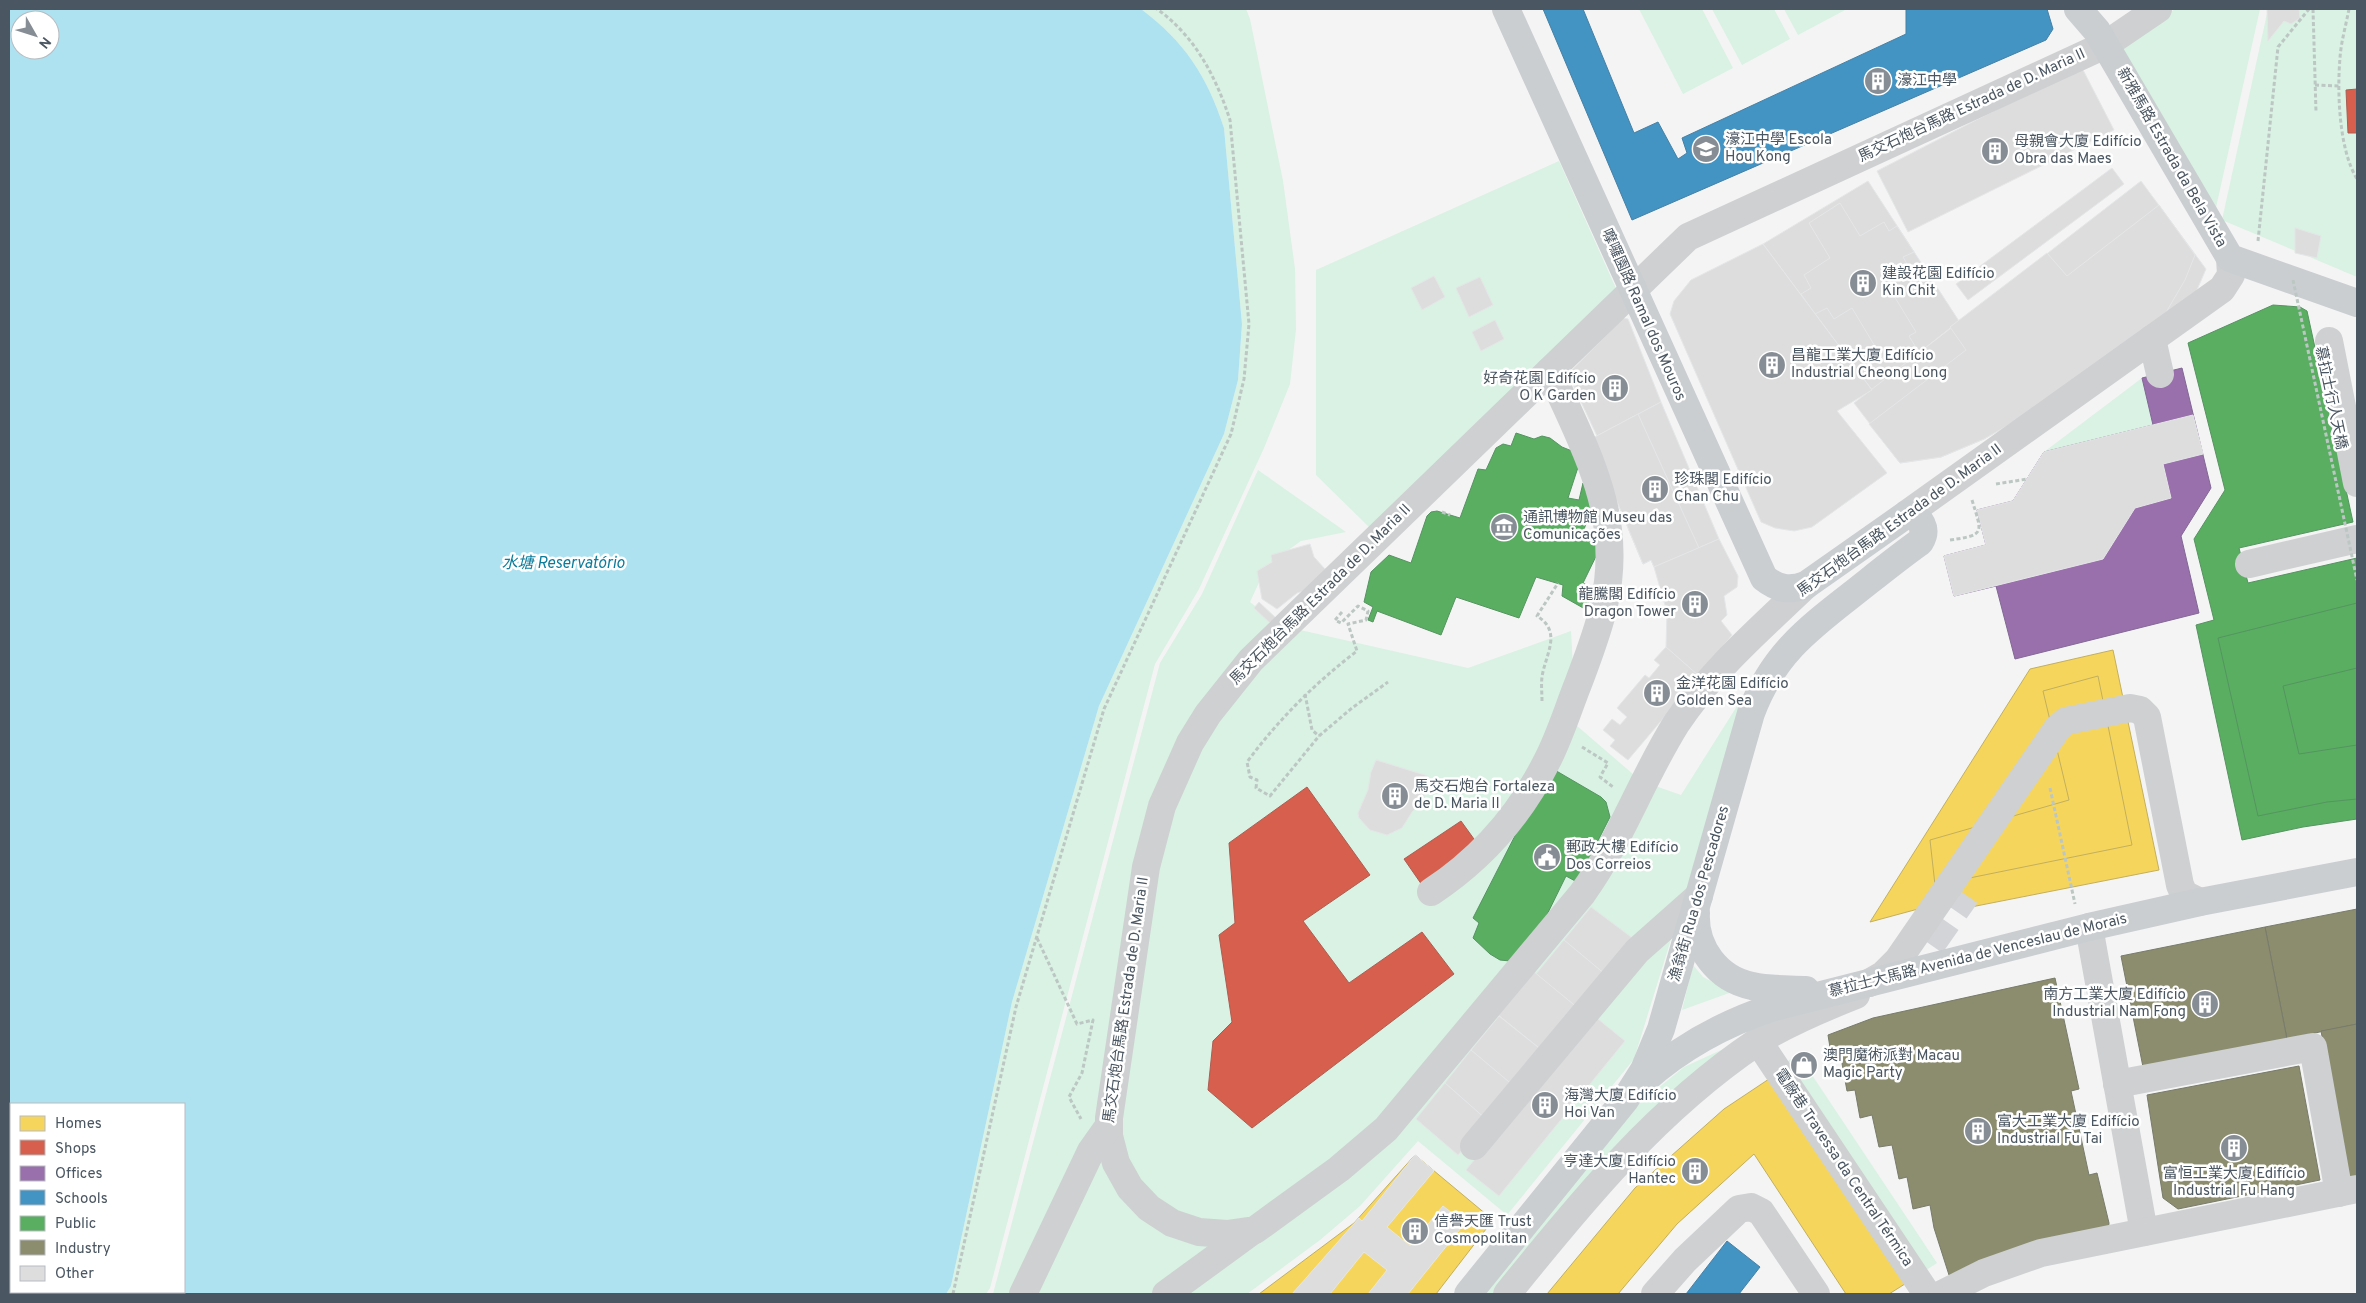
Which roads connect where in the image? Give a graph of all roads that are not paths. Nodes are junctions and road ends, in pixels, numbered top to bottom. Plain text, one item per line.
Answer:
1 (1506, 9) edge
2 (2078, 9) edge
3 (2158, 9) edge
4 (2105, 45) junction
5 (2230, 258) junction
6 (1632, 290) junction
7 (2357, 303) edge
8 (2152, 339) junction
9 (2328, 341) dead end
10 (1550, 371) junction
11 (2160, 374) dead end
12 (2357, 483) edge
13 (1907, 514) junction
14 (2357, 539) edge
15 (2249, 564) dead end
16 (1806, 585) junction
17 (2357, 872) edge
18 (1431, 892) dead end
19 (1699, 898) junction
20 (2200, 902) junction
21 (2085, 928) junction
22 (1926, 951) junction
23 (1832, 992) junction
24 (1758, 1041) junction
25 (2117, 1084) junction
26 (1625, 1100) junction
27 (1096, 1126) junction
28 (1474, 1146) dead end
29 (2348, 1191) edge
30 (1254, 1230) junction
31 (2144, 1232) junction
32 (1023, 1294) edge
33 (1166, 1294) edge
34 (1468, 1294) edge
35 (1507, 1294) edge
36 (1655, 1294) edge
37 (1816, 1294) edge
38 (1927, 1294) edge
39 (1942, 1294) edge

1 - 6 main road, 嚤囉園路 Ramal dos Mouros
2 - 4 main road, 新雅馬路 Estrada da Bela Vista
3 - 4 street, 馬交石炮台馬路 Estrada de D. Maria II
4 - 5 main road, 新雅馬路 Estrada da Bela Vista
4 - 6 street, 馬交石炮台馬路 Estrada de D. Maria II
5 - 7 main road, 新雅馬路 Estrada da Bela Vista
5 - 8 street, 馬交石炮台馬路 Estrada de D. Maria II
6 - 10 street, 馬交石炮台馬路 Estrada de D. Maria II
6 - 16 main road, 嚤囉園路 Ramal dos Mouros
8 - 11 street
8 - 13 street, 馬交石炮台馬路 Estrada de D. Maria II
9 - 12 street
10 - 18 street
10 - 27 street, 馬交石炮台馬路 Estrada de D. Maria II
13 - 16 main road, 馬交石炮台馬路 Estrada de D. Maria II
13 - 19 main road, 漁翁街 Rua dos Pescadores
14 - 15 street
16 - 30 street, 馬交石炮台馬路 Estrada de D. Maria II
17 - 20 main road, 慕拉士大馬路 Avenida de Venceslau de Morais
19 - 23 main road
19 - 26 main road, 漁翁街 Rua dos Pescadores
19 - 28 street
20 - 21 main road, 慕拉士大馬路 Avenida de Venceslau de Morais
20 - 22 street
21 - 22 main road, 慕拉士大馬路 Avenida de Venceslau de Morais
21 - 25 street
22 - 23 main road, 慕拉士大馬路 Avenida de Venceslau de Morais
22 - 24 street
23 - 26 main road, 慕拉士大馬路 Avenida de Venceslau de Morais
24 - 35 street
24 - 38 street, 電廠巷 Travessa da Central Térmica
25 - 29 street
25 - 31 street
26 - 34 main road, 漁翁街 Rua dos Pescadores
27 - 30 street, 馬交石炮台馬路 Estrada de D. Maria II
27 - 32 street
29 - 31 street
30 - 33 street
31 - 39 street
36 - 37 street

